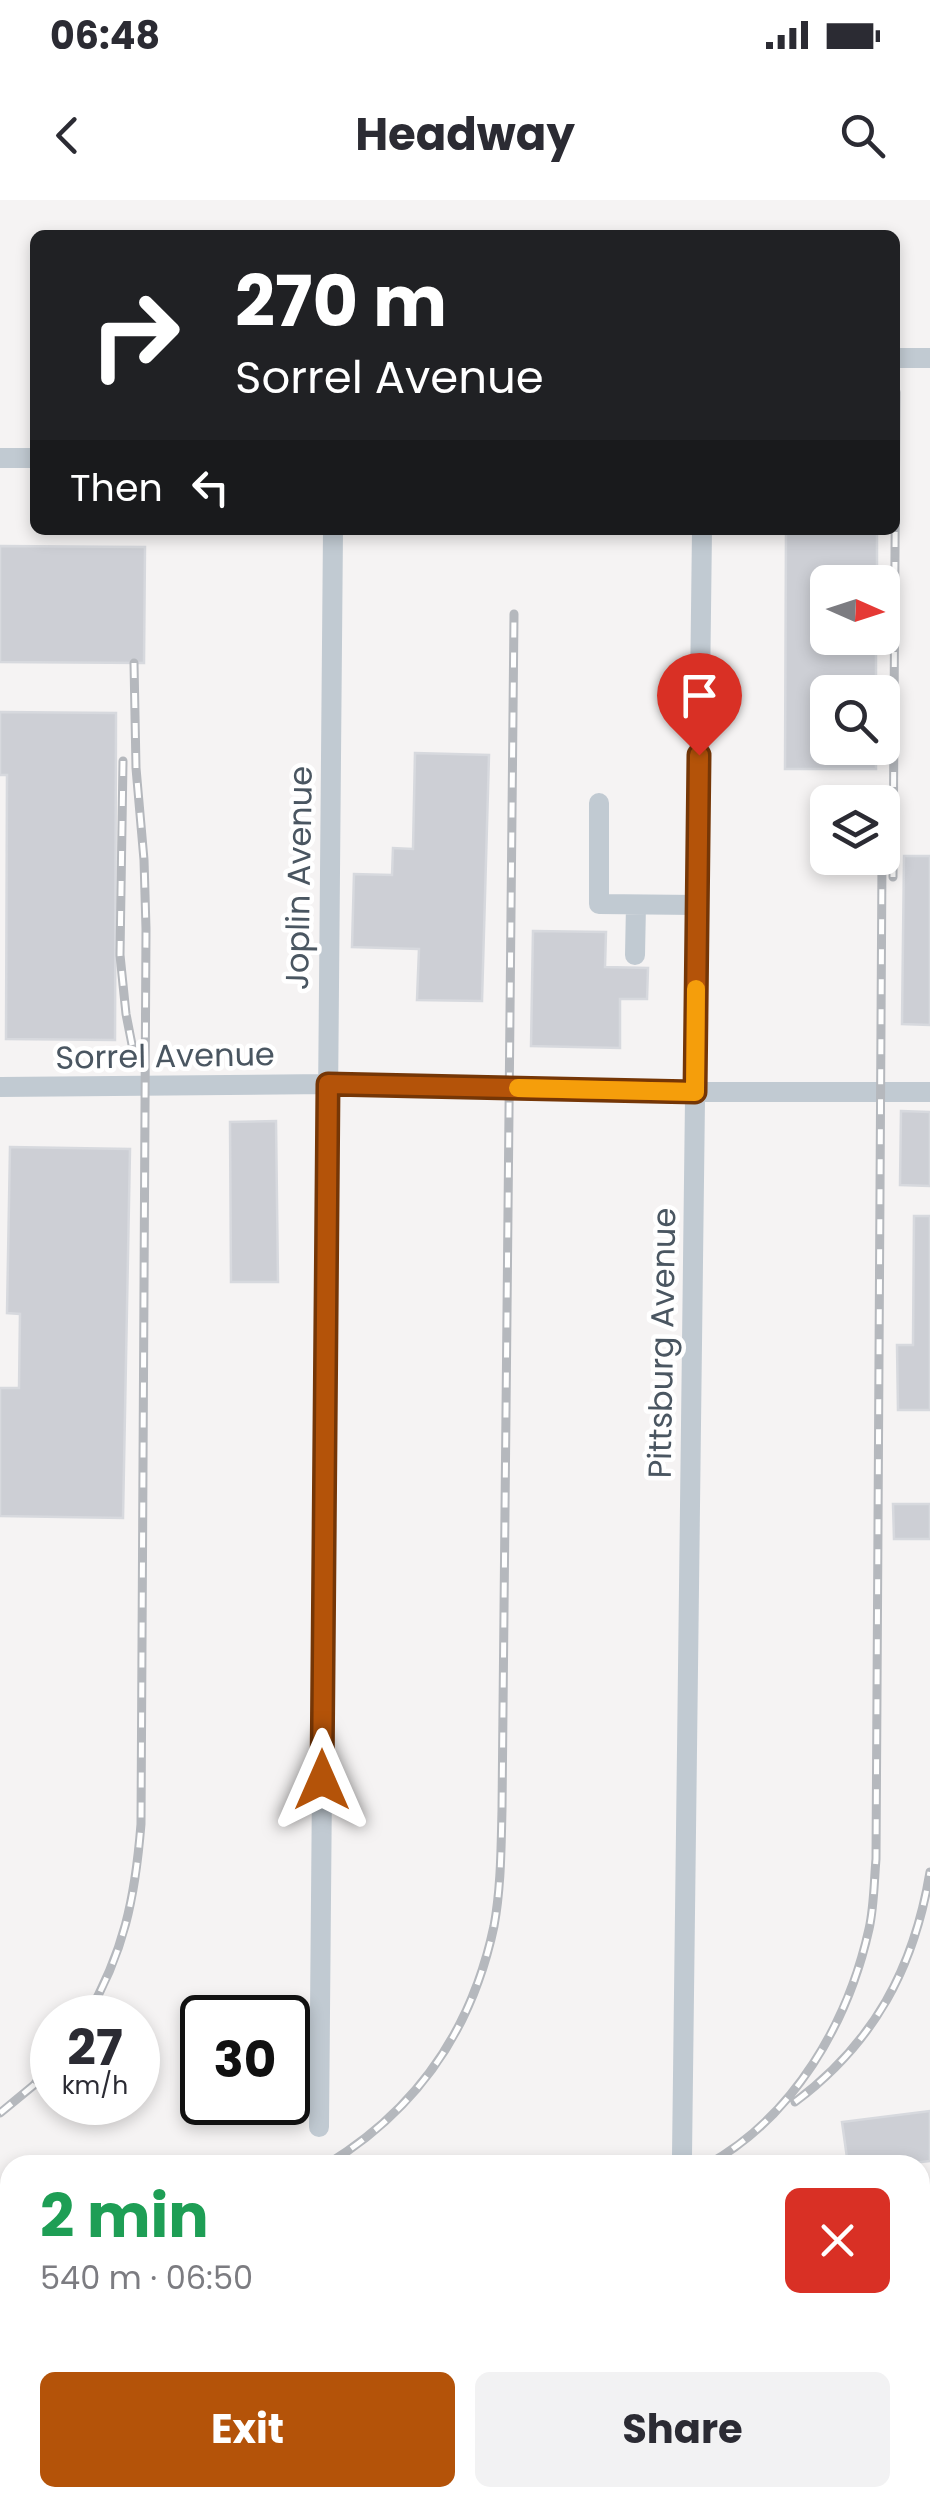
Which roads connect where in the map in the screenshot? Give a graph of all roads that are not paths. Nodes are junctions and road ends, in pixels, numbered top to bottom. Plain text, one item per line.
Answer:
1 (900, 358) edge
2 (930, 358) edge
3 (0, 458) edge
4 (30, 458) edge
5 (332, 535) edge
6 (702, 535) edge
7 (599, 803) dead end
8 (636, 905) junction
9 (697, 905) junction
10 (634, 955) dead end
11 (328, 1084) junction
12 (0, 1087) edge
13 (695, 1092) junction
14 (930, 1092) edge
15 (319, 2127) dead end
16 (682, 2155) edge

1 - 2 street
3 - 4 street
5 - 11 street, Joplin Avenue
6 - 9 street, Pittsburg Avenue
7 - 8 street
8 - 9 street
8 - 10 street
9 - 13 street, Pittsburg Avenue
11 - 12 street, Sorrel Avenue
11 - 13 street, Sorrel Avenue
11 - 15 street, Joplin Avenue
13 - 14 street, Sorrel Avenue
13 - 16 street, Pittsburg Avenue

